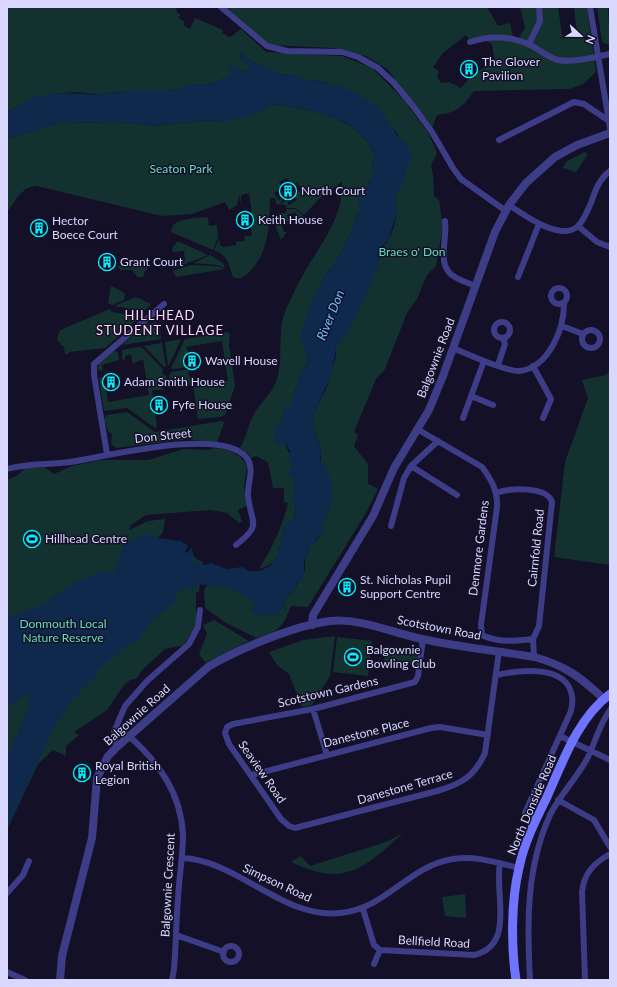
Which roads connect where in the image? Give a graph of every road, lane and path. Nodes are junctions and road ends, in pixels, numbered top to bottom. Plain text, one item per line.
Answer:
1 (221, 7) edge
2 (539, 7) edge
3 (590, 7) edge
4 (470, 42) dead end
5 (529, 44) junction
6 (610, 54) edge
7 (598, 56) junction
8 (609, 121) junction
9 (610, 128) edge
10 (610, 133) edge
11 (499, 140) dead end
12 (610, 171) edge
13 (508, 208) junction
14 (445, 221) dead end
15 (539, 224) junction
16 (578, 226) junction
17 (610, 238) edge
18 (609, 246) edge
19 (518, 277) dead end
20 (476, 286) junction
21 (164, 304) dead end
22 (564, 304) dead end
23 (562, 326) junction
24 (583, 334) dead end
25 (503, 338) dead end
26 (453, 348) junction
27 (484, 361) junction
28 (498, 366) junction
29 (533, 366) junction
30 (471, 396) junction
31 (493, 405) dead end
32 (462, 418) dead end
33 (543, 418) dead end
34 (417, 429) junction
35 (438, 441) junction
36 (107, 454) junction
37 (411, 466) junction
38 (7, 469) edge
39 (496, 493) junction
40 (457, 495) dead end
41 (391, 526) dead end
42 (236, 545) dead end
43 (200, 610) dead end
44 (312, 625) junction
45 (423, 639) junction
46 (533, 639) junction
47 (253, 645) joint
48 (500, 651) junction
49 (534, 657) junction
50 (497, 675) junction
51 (607, 696) edge
52 (313, 709) junction
53 (610, 710) edge
54 (226, 727) joint
55 (488, 735) junction
56 (129, 736) junction
57 (560, 736) junction
58 (573, 742) junction
59 (118, 746) junction
60 (590, 750) junction
61 (327, 754) junction
62 (610, 760) edge
63 (252, 775) junction
64 (558, 800) junction
65 (537, 818) junction
66 (289, 826) joint
67 (610, 847) edge
68 (610, 854) edge
69 (182, 858) junction
70 (29, 861) dead end
71 (500, 863) junction
72 (519, 868) junction
73 (7, 893) edge
74 (363, 909) junction
75 (176, 934) junction
76 (380, 950) junction
77 (224, 952) dead end
78 (374, 964) dead end
79 (7, 972) edge
80 (25, 980) edge
81 (58, 980) edge
82 (172, 980) edge
83 (516, 980) edge
84 (530, 980) edge
85 (585, 980) edge

1 - 13 street
2 - 5 street
3 - 7 street
4 - 5 street
5 - 7 street
6 - 7 street
7 - 8 street
8 - 9 street
8 - 11 street
10 - 13 street, Balgownie Road
12 - 16 street
13 - 15 street
13 - 20 street, Balgownie Road
14 - 20 street
15 - 16 street
15 - 19 street
16 - 18 street
17 - 18 street
20 - 26 street, Balgownie Road
21 - 36 street
22 - 23 street
23 - 24 street
23 - 29 street
25 - 28 street
26 - 27 street
26 - 34 street, Balgownie Road
27 - 28 street
27 - 30 street
28 - 29 street
29 - 33 street
30 - 31 street
30 - 32 street
34 - 35 street, Denmore Gardens
34 - 44 street, Balgownie Road
35 - 37 street
35 - 39 street, Denmore Gardens
36 - 38 street, Don Street
36 - 42 street, Don Street
37 - 40 street
37 - 41 street
39 - 46 street, Denmore Gardens
39 - 46 street, Cairnfold Road
43 - 59 street
44 - 45 street, Scotstown Road
44 - 47 street, Scotstown Road
45 - 48 street, Scotstown Road
45 - 52 street, Scotstown Gardens
46 - 49 street, Cairnfold Road
47 - 56 street, Balgownie Road
48 - 49 street, Scotstown Road
48 - 50 street, Danestone Terrace
49 - 51 street, Scotstown Road
50 - 55 street, Danestone Terrace
50 - 57 street
51 - 58 main road, North Donside Road
52 - 54 street, Scotstown Gardens
52 - 61 street
53 - 60 street, North Donside Road
54 - 63 street, Seaview Road
55 - 61 street, Danestone Place
55 - 66 street, Danestone Terrace
56 - 59 street, Balgownie Road
56 - 69 street, Balgownie Crescent
57 - 58 street
57 - 65 street
58 - 60 street
58 - 65 main road, North Donside Road
59 - 81 street, Balgownie Road
60 - 62 street
60 - 64 street, North Donside Road
61 - 63 street, Danestone Place
63 - 66 street, Seaview Road
64 - 67 street
64 - 84 street, North Donside Road
65 - 72 main road, North Donside Road
68 - 85 street
69 - 74 street, Simpson Road
69 - 75 street, Balgownie Crescent
70 - 73 street
71 - 72 street, Simpson Road
71 - 74 street, Simpson Road
71 - 76 street, Bellfield Road
72 - 83 main road, North Donside Road
74 - 76 street, Bellfield Road
75 - 77 street
75 - 82 street, Balgownie Crescent
76 - 78 street
79 - 80 street

